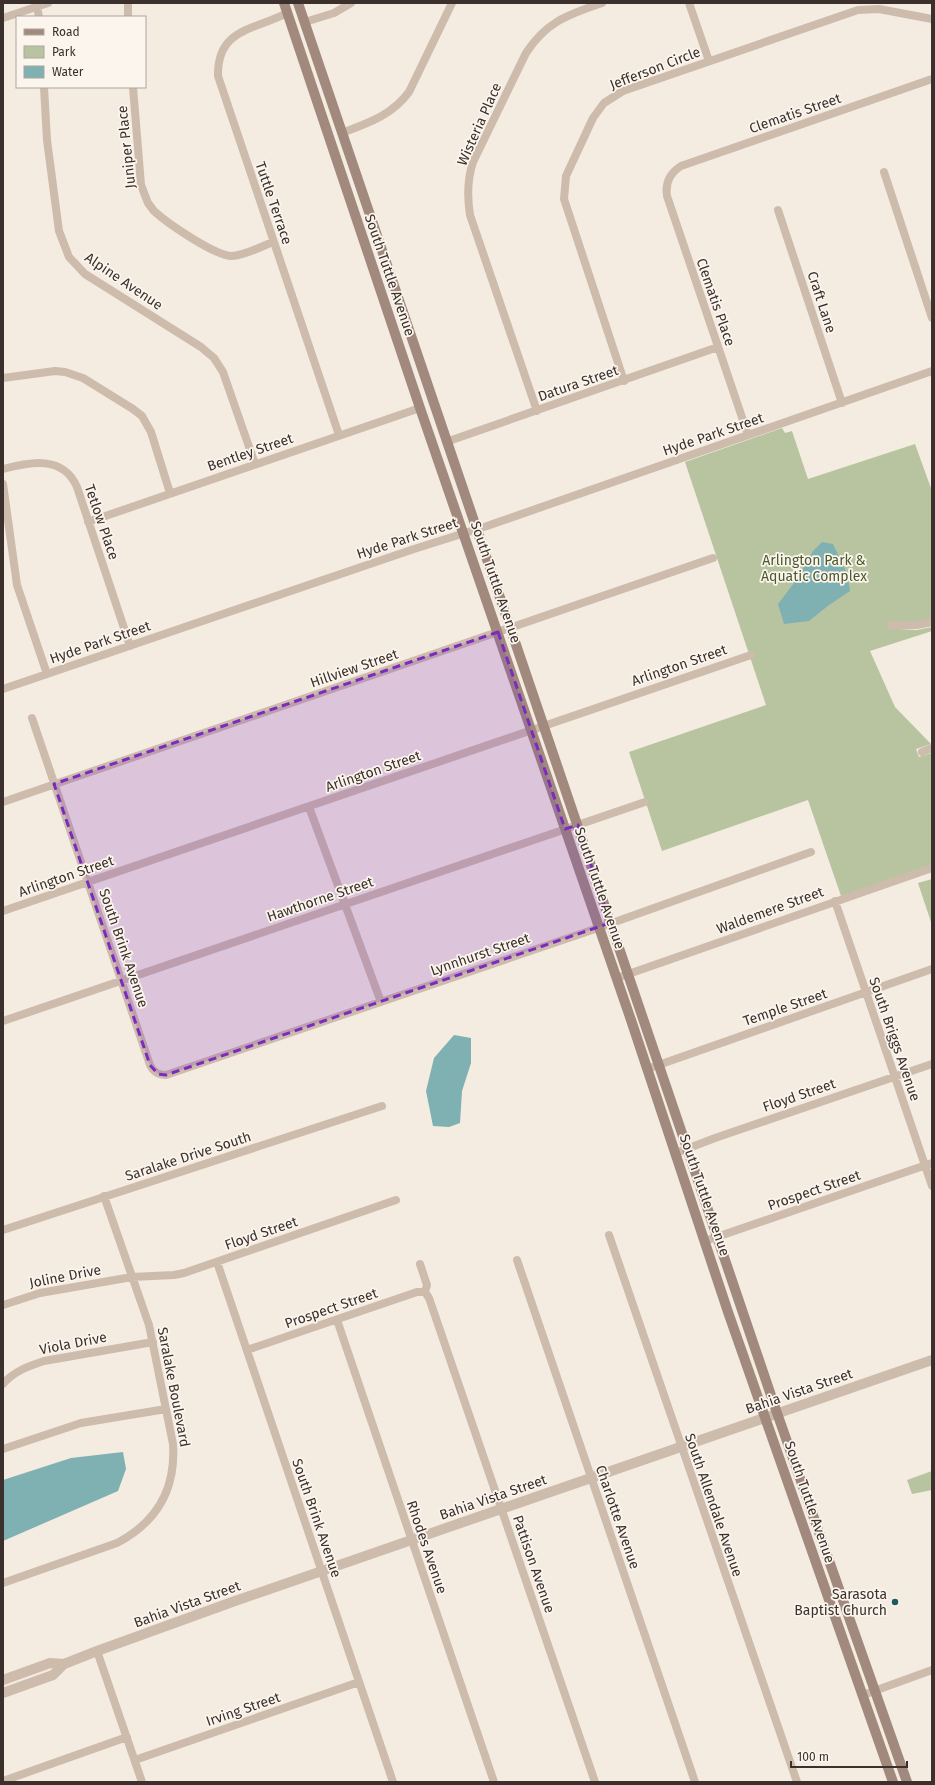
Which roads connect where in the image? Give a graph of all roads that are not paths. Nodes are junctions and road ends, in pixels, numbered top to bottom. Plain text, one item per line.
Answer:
1 (48, 3) edge
2 (128, 3) edge
3 (284, 3) edge
4 (298, 3) edge
5 (351, 3) edge
6 (452, 3) edge
7 (602, 3) edge
8 (689, 3) edge
9 (37, 7) junction
10 (287, 13) junction
11 (39, 16) edge
12 (128, 16) edge
13 (3, 18) edge
14 (932, 19) edge
15 (305, 22) junction
16 (709, 61) junction
17 (932, 79) edge
18 (44, 88) edge
19 (133, 88) edge
20 (342, 133) junction
21 (884, 172) dead end
22 (669, 177) joint
23 (778, 210) dead end
24 (273, 242) junction
25 (932, 318) edge
26 (718, 347) junction
27 (932, 371) edge
28 (3, 378) edge
29 (624, 381) junction
30 (842, 403) junction
31 (420, 408) junction
32 (537, 411) junction
33 (339, 435) junction
34 (748, 435) junction
35 (446, 442) junction
36 (255, 464) junction
37 (3, 469) edge
38 (3, 484) edge
39 (170, 493) junction
40 (88, 522) junction
41 (477, 530) junction
42 (464, 533) junction
43 (713, 558) dead end
44 (932, 622) edge
45 (890, 625) dead end
46 (511, 628) junction
47 (498, 632) junction
48 (130, 646) junction
49 (751, 655) dead end
50 (47, 674) junction
51 (3, 689) edge
52 (32, 718) dead end
53 (545, 727) junction
54 (532, 731) junction
55 (932, 748) edge
56 (922, 752) dead end
57 (54, 784) junction
58 (3, 802) edge
59 (645, 802) dead end
60 (309, 807) junction
61 (578, 825) junction
62 (565, 829) junction
63 (811, 852) dead end
64 (932, 868) edge
65 (87, 882) junction
66 (834, 901) junction
67 (345, 904) junction
68 (3, 911) edge
69 (610, 923) junction
70 (598, 928) junction
71 (932, 969) edge
72 (629, 974) junction
73 (617, 978) junction
74 (122, 980) junction
75 (865, 992) junction
76 (381, 1002) junction
77 (3, 1021) edge
78 (659, 1064) junction
79 (932, 1064) edge
80 (647, 1069) junction
81 (156, 1072) joint
82 (894, 1076) junction
83 (382, 1106) dead end
84 (687, 1149) junction
85 (676, 1153) junction
86 (928, 1165) edge
87 (932, 1186) edge
88 (104, 1196) junction
89 (396, 1200) dead end
90 (3, 1230) edge
91 (609, 1235) dead end
92 (718, 1236) junction
93 (705, 1241) junction
94 (517, 1260) dead end
95 (217, 1262) junction
96 (420, 1264) dead end
97 (132, 1276) junction
98 (425, 1292) junction
99 (3, 1305) edge
100 (337, 1320) junction
101 (153, 1342) junction
102 (247, 1350) junction
103 (932, 1360) edge
104 (3, 1384) edge
105 (166, 1408) junction
106 (776, 1413) junction
107 (765, 1417) junction
108 (681, 1446) junction
109 (3, 1449) edge
110 (591, 1478) junction
111 (501, 1509) junction
112 (411, 1540) junction
113 (322, 1571) junction
114 (3, 1582) edge
115 (97, 1651) junction
116 (64, 1664) junction
117 (932, 1670) edge
118 (3, 1680) edge
119 (359, 1682) junction
120 (875, 1691) junction
121 (3, 1693) edge
122 (863, 1695) junction
123 (127, 1737) junction
124 (134, 1760) junction
125 (3, 1781) edge
126 (142, 1782) edge
127 (393, 1782) edge
128 (494, 1782) edge
129 (595, 1782) edge
130 (695, 1782) edge
131 (797, 1782) edge
132 (893, 1782) edge
133 (907, 1782) edge

1 - 9 street
2 - 12 street
3 - 10 main road, South Tuttle Avenue
4 - 15 main road, South Tuttle Avenue
5 - 15 street
6 - 20 street
7 - 32 street, Wisteria Place
8 - 16 street
9 - 11 street
9 - 13 street
10 - 24 street, Tuttle Terrace
10 - 31 main road, South Tuttle Avenue
14 - 16 street, Jefferson Circle
15 - 20 main road, South Tuttle Avenue
16 - 29 street, Jefferson Circle
17 - 22 street, Clematis Street
18 - 36 street, Alpine Avenue
19 - 24 street, Juniper Place
20 - 35 main road, South Tuttle Avenue
21 - 25 street
22 - 26 street, Clematis Place
23 - 30 street, Craft Lane
24 - 33 street, Tuttle Terrace
26 - 29 street, Datura Street
26 - 34 street, Clematis Place
27 - 30 street, Hyde Park Street
28 - 39 street
29 - 32 street, Datura Street
30 - 34 street, Hyde Park Street
31 - 33 street, Bentley Street
31 - 42 main road, South Tuttle Avenue
32 - 35 street, Datura Street
33 - 36 street, Bentley Street
34 - 41 street, Hyde Park Street
35 - 41 main road, South Tuttle Avenue
36 - 39 street, Bentley Street
37 - 40 street, Tetlow Place
38 - 50 street
39 - 40 street, Bentley Street
40 - 48 street, Tetlow Place
41 - 42 street, Hyde Park Street
41 - 46 main road, South Tuttle Avenue
42 - 47 main road, South Tuttle Avenue
42 - 48 street, Hyde Park Street
43 - 46 street, Hillview Street
44 - 45 street
46 - 47 street, Hillview Street
46 - 53 main road, South Tuttle Avenue
47 - 54 main road, South Tuttle Avenue
47 - 57 street, Hillview Street
48 - 50 street, Hyde Park Street
49 - 53 street, Arlington Street
50 - 51 street, Hyde Park Street
52 - 57 street, South Brink Avenue
53 - 54 street, Arlington Street
53 - 61 main road, South Tuttle Avenue
54 - 60 street, Arlington Street
54 - 62 main road, South Tuttle Avenue
55 - 56 street
57 - 58 street, Hillview Street
57 - 65 street, South Brink Avenue
59 - 61 street, Hawthorne Street
60 - 65 street, Arlington Street
60 - 67 street
61 - 62 street, Hawthorne Street
61 - 69 main road, South Tuttle Avenue
62 - 67 street, Hawthorne Street
62 - 70 main road, South Tuttle Avenue
63 - 69 street, Lynnhurst Street
64 - 66 street, Waldemere Street
65 - 68 street, Arlington Street
65 - 74 street, South Brink Avenue
66 - 72 street, Waldemere Street
66 - 75 street, South Briggs Avenue
67 - 74 street, Hawthorne Street
67 - 76 street
69 - 70 street, Lynnhurst Street
69 - 72 main road, South Tuttle Avenue
70 - 73 main road, South Tuttle Avenue
70 - 76 street, Lynnhurst Street
71 - 75 street, Temple Street
72 - 73 street, Waldemere Street
72 - 78 main road, South Tuttle Avenue
73 - 80 main road, South Tuttle Avenue
74 - 77 street, Hawthorne Street
74 - 81 street, South Brink Avenue
75 - 78 street, Temple Street
75 - 82 street, South Briggs Avenue
76 - 81 street, Lynnhurst Street
78 - 80 street, Temple Street
78 - 84 main road, South Tuttle Avenue
79 - 82 street, Floyd Street
80 - 85 main road, South Tuttle Avenue
82 - 84 street, Floyd Street
82 - 86 street, South Briggs Avenue
83 - 88 street, Saralake Drive South
84 - 85 street, Floyd Street
84 - 92 main road, South Tuttle Avenue
85 - 93 main road, South Tuttle Avenue
86 - 87 street, South Briggs Avenue
86 - 92 street, Prospect Street
88 - 90 street, Saralake Drive South
88 - 97 street, Saralake Boulevard
89 - 95 street, Floyd Street
91 - 108 street, South Allendale Avenue
92 - 93 street, Prospect Street
92 - 106 main road, South Tuttle Avenue
93 - 107 main road, South Tuttle Avenue
94 - 110 street, Charlotte Avenue
95 - 97 street, Floyd Street
95 - 102 street, South Brink Avenue
96 - 98 street, Pattison Avenue
97 - 99 street, Joline Drive
97 - 101 street, Saralake Boulevard
98 - 100 street, Prospect Street
98 - 111 street, Pattison Avenue
100 - 102 street, Prospect Street
100 - 112 street, Rhodes Avenue
101 - 104 street, Viola Drive
101 - 105 street, Saralake Boulevard
102 - 113 street, South Brink Avenue
103 - 106 street, Bahia Vista Street
105 - 109 street
105 - 114 street, Saralake Boulevard
106 - 107 street, Bahia Vista Street
106 - 120 main road, South Tuttle Avenue
107 - 108 street, Bahia Vista Street
107 - 122 main road, South Tuttle Avenue
108 - 110 street, Bahia Vista Street
108 - 131 street, South Allendale Avenue
110 - 111 street, Bahia Vista Street
110 - 130 street, Charlotte Avenue
111 - 112 street, Bahia Vista Street
111 - 129 street, Pattison Avenue
112 - 113 street, Bahia Vista Street
112 - 128 street, Rhodes Avenue
113 - 115 street, Bahia Vista Street
113 - 119 street, South Brink Avenue
115 - 116 street, Bahia Vista Street
115 - 123 street
116 - 118 street, Bahia Vista Street
116 - 121 street, Bahia Vista Street
117 - 120 street
119 - 124 street, Irving Street
119 - 127 street, South Brink Avenue
120 - 122 street
120 - 133 main road, South Tuttle Avenue
122 - 132 main road, South Tuttle Avenue
123 - 124 street
123 - 125 street
124 - 126 street

